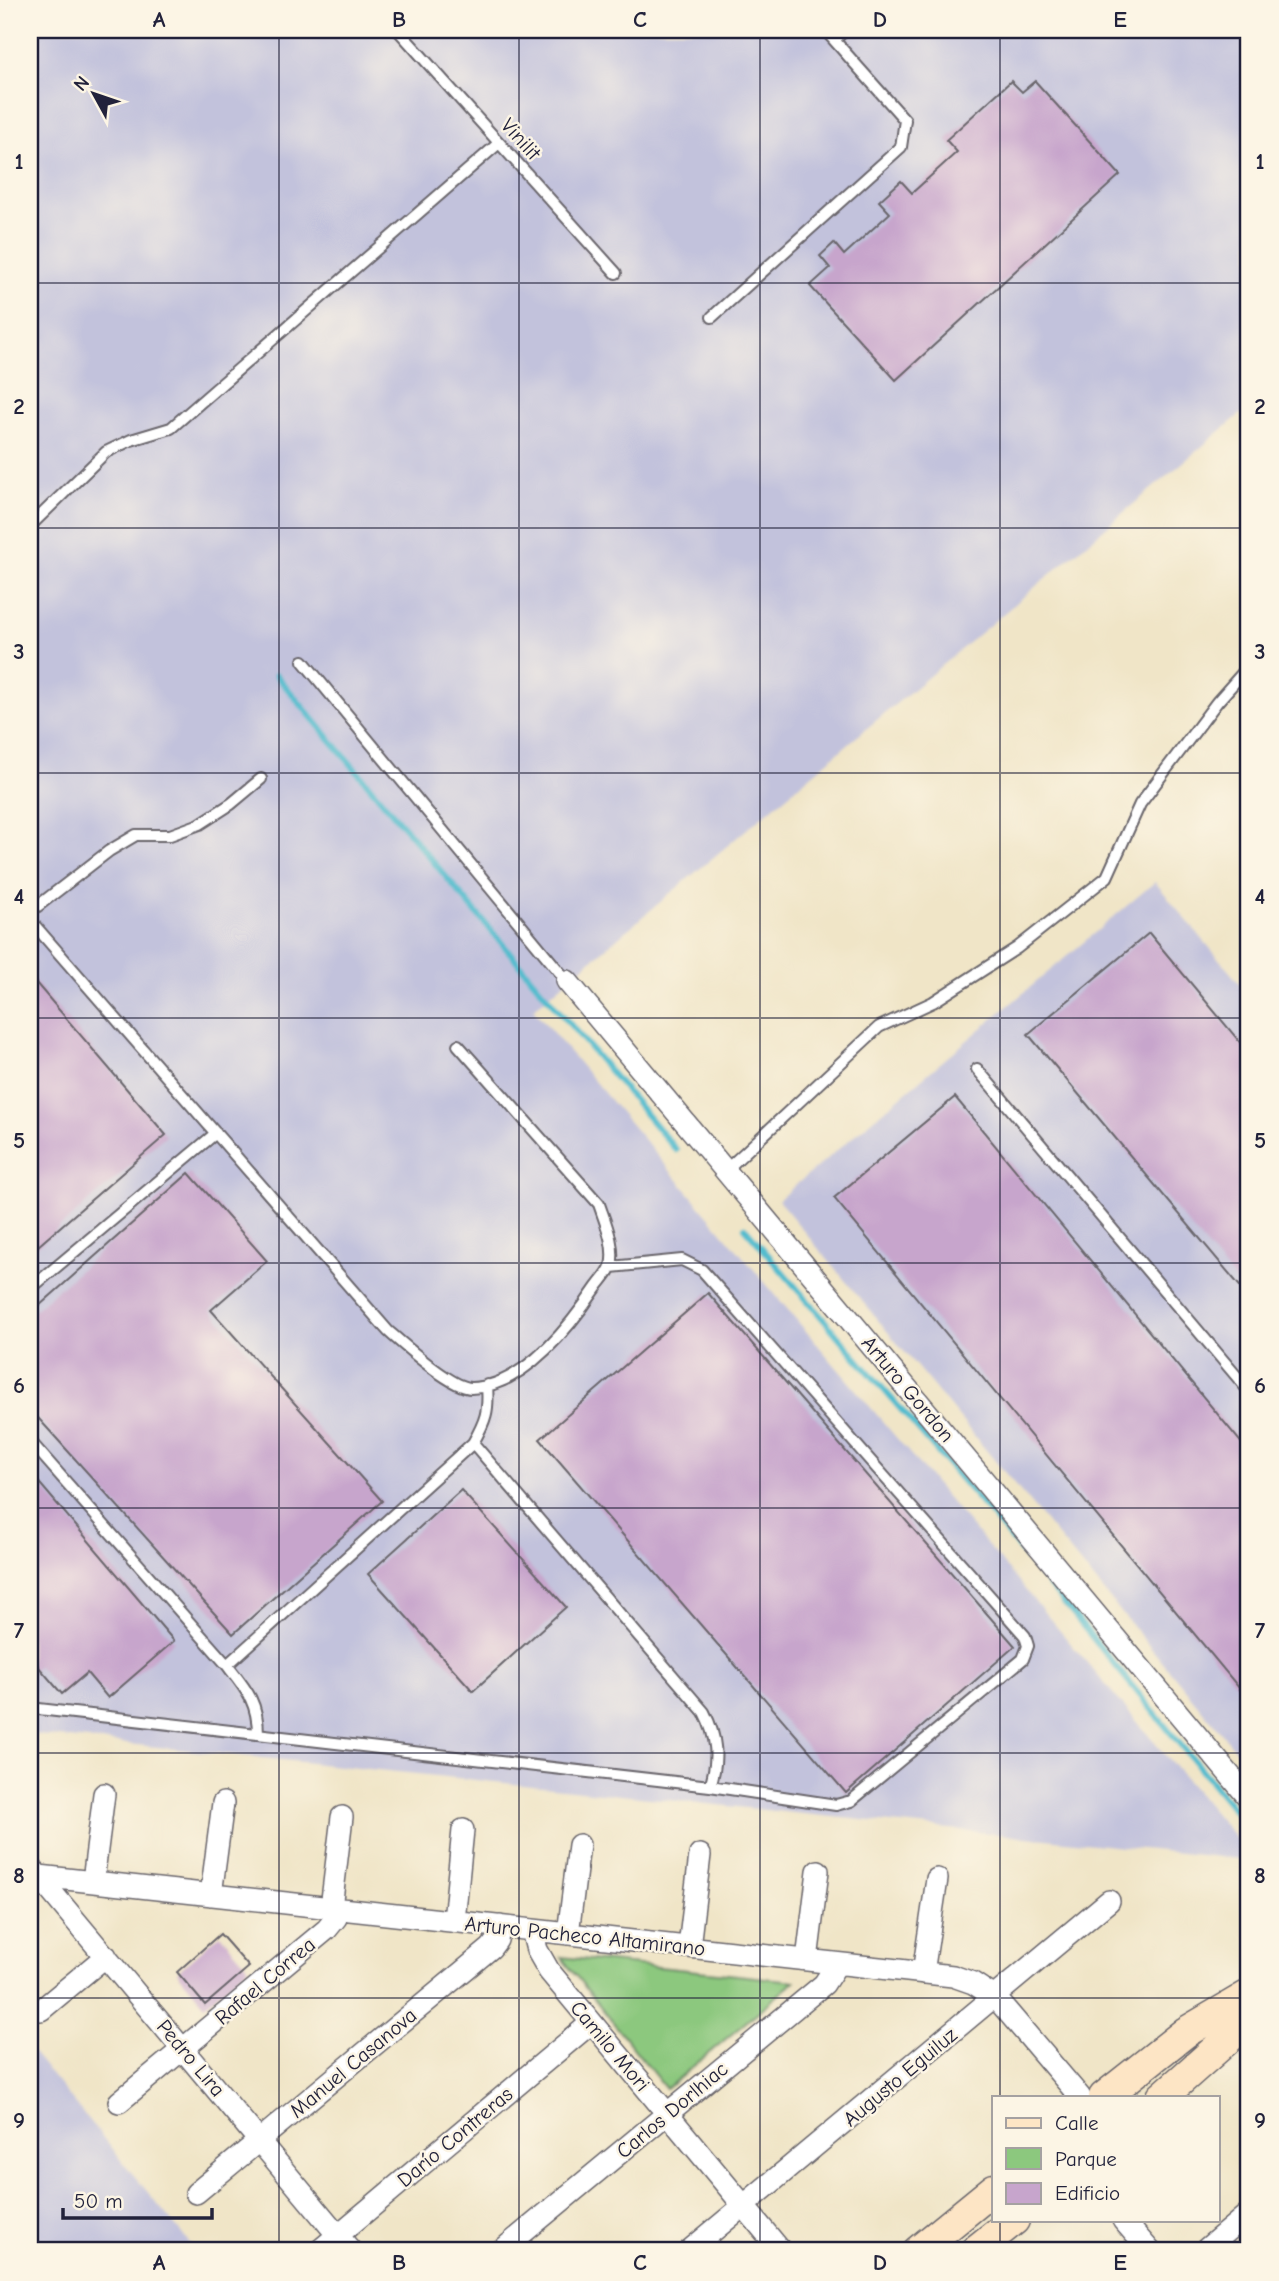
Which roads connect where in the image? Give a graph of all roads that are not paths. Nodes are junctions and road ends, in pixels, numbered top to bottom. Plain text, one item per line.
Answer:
1 (398, 30) edge
2 (825, 30) edge
3 (845, 30) edge
4 (834, 40) junction
5 (499, 143) junction
6 (616, 273) dead end
7 (712, 317) dead end
8 (30, 527) edge
9 (303, 661) dead end
10 (1249, 666) edge
11 (261, 779) dead end
12 (30, 912) edge
13 (30, 920) edge
14 (567, 981) joint
15 (458, 1045) dead end
16 (977, 1069) dead end
17 (216, 1133) junction
18 (726, 1170) junction
19 (611, 1267) junction
20 (30, 1289) edge
21 (487, 1385) junction
22 (1249, 1391) edge
23 (30, 1441) edge
24 (473, 1443) junction
25 (228, 1665) junction
26 (30, 1708) edge
27 (258, 1734) junction
28 (710, 1786) junction
29 (104, 1794) dead end
30 (1249, 1798) edge
31 (223, 1803) dead end
32 (342, 1817) dead end
33 (463, 1829) dead end
34 (579, 1844) dead end
35 (699, 1855) dead end
36 (32, 1869) edge
37 (818, 1871) dead end
38 (937, 1879) dead end
39 (93, 1881) junction
40 (211, 1895) junction
41 (1110, 1901) dead end
42 (336, 1908) junction
43 (454, 1921) junction
44 (500, 1926) junction
45 (532, 1930) junction
46 (568, 1934) junction
47 (689, 1947) junction
48 (106, 1956) junction
49 (807, 1960) junction
50 (837, 1964) junction
51 (923, 1973) junction
52 (1249, 1995) edge
53 (996, 1998) junction
54 (41, 2010) dead end
55 (1249, 2020) edge
56 (591, 2023) junction
57 (1164, 2048) junction
58 (183, 2049) junction
59 (1186, 2077) junction
60 (1079, 2096) edge
61 (1105, 2096) edge
62 (1163, 2096) edge
63 (118, 2102) dead end
64 (667, 2114) junction
65 (259, 2140) junction
66 (992, 2191) edge
67 (196, 2193) dead end
68 (744, 2206) junction
69 (1249, 2213) edge
70 (1011, 2222) edge
71 (1125, 2222) edge
72 (344, 2243) edge
73 (318, 2251) edge
74 (501, 2251) edge
75 (689, 2251) edge
76 (781, 2251) edge
77 (919, 2251) edge
78 (975, 2251) edge
79 (1150, 2251) edge
80 (1204, 2251) edge

1 - 5 lane, Vinilit
2 - 4 lane
3 - 4 lane
4 - 7 lane
5 - 6 lane, Vinilit
5 - 8 lane
9 - 14 lane
10 - 18 lane
11 - 12 lane
13 - 17 lane
14 - 18 street, Arturo Gordon
15 - 19 lane
16 - 22 lane
17 - 20 lane
17 - 21 lane
18 - 30 street, Arturo Gordon
19 - 21 lane
19 - 28 lane
21 - 24 lane
23 - 25 lane
24 - 25 lane
24 - 28 lane
25 - 27 lane
26 - 27 lane
27 - 28 lane
29 - 39 street
31 - 40 street
32 - 42 street
33 - 43 street
34 - 46 street
35 - 47 street
36 - 39 street, Arturo Pacheco Altamirano
36 - 48 street, Pedro Lira
37 - 49 street
38 - 51 street
39 - 40 street, Arturo Pacheco Altamirano
40 - 42 street, Arturo Pacheco Altamirano
41 - 53 street, Augusto Eguiluz
42 - 43 street, Arturo Pacheco Altamirano
42 - 58 street, Rafael Correa
43 - 44 street, Arturo Pacheco Altamirano
44 - 45 street, Arturo Pacheco Altamirano
44 - 65 street, Manuel Casanova
45 - 46 street, Arturo Pacheco Altamirano
45 - 56 street, Camilo Mori
46 - 47 street, Arturo Pacheco Altamirano
47 - 49 street, Arturo Pacheco Altamirano
48 - 54 street
48 - 58 street, Pedro Lira
49 - 50 street, Arturo Pacheco Altamirano
50 - 51 street, Arturo Pacheco Altamirano
50 - 64 street, Carlos Dorlhiac
51 - 53 street, Arturo Pacheco Altamirano
52 - 57 main road
53 - 60 street, Arturo Pacheco Altamirano
53 - 68 street, Augusto Eguiluz
55 - 59 main road
56 - 64 street, Camilo Mori
56 - 72 street, Darío Contreras
57 - 59 main road
57 - 61 main road
58 - 63 street, Rafael Correa
58 - 65 street, Pedro Lira
59 - 62 main road
64 - 68 street, Camilo Mori
64 - 74 street, Carlos Dorlhiac
65 - 67 street, Manuel Casanova
65 - 72 street, Pedro Lira
66 - 77 main road
68 - 75 street, Augusto Eguiluz
68 - 76 street, Camilo Mori
69 - 80 street
70 - 78 main road
71 - 79 street
72 - 73 street, Darío Contreras

